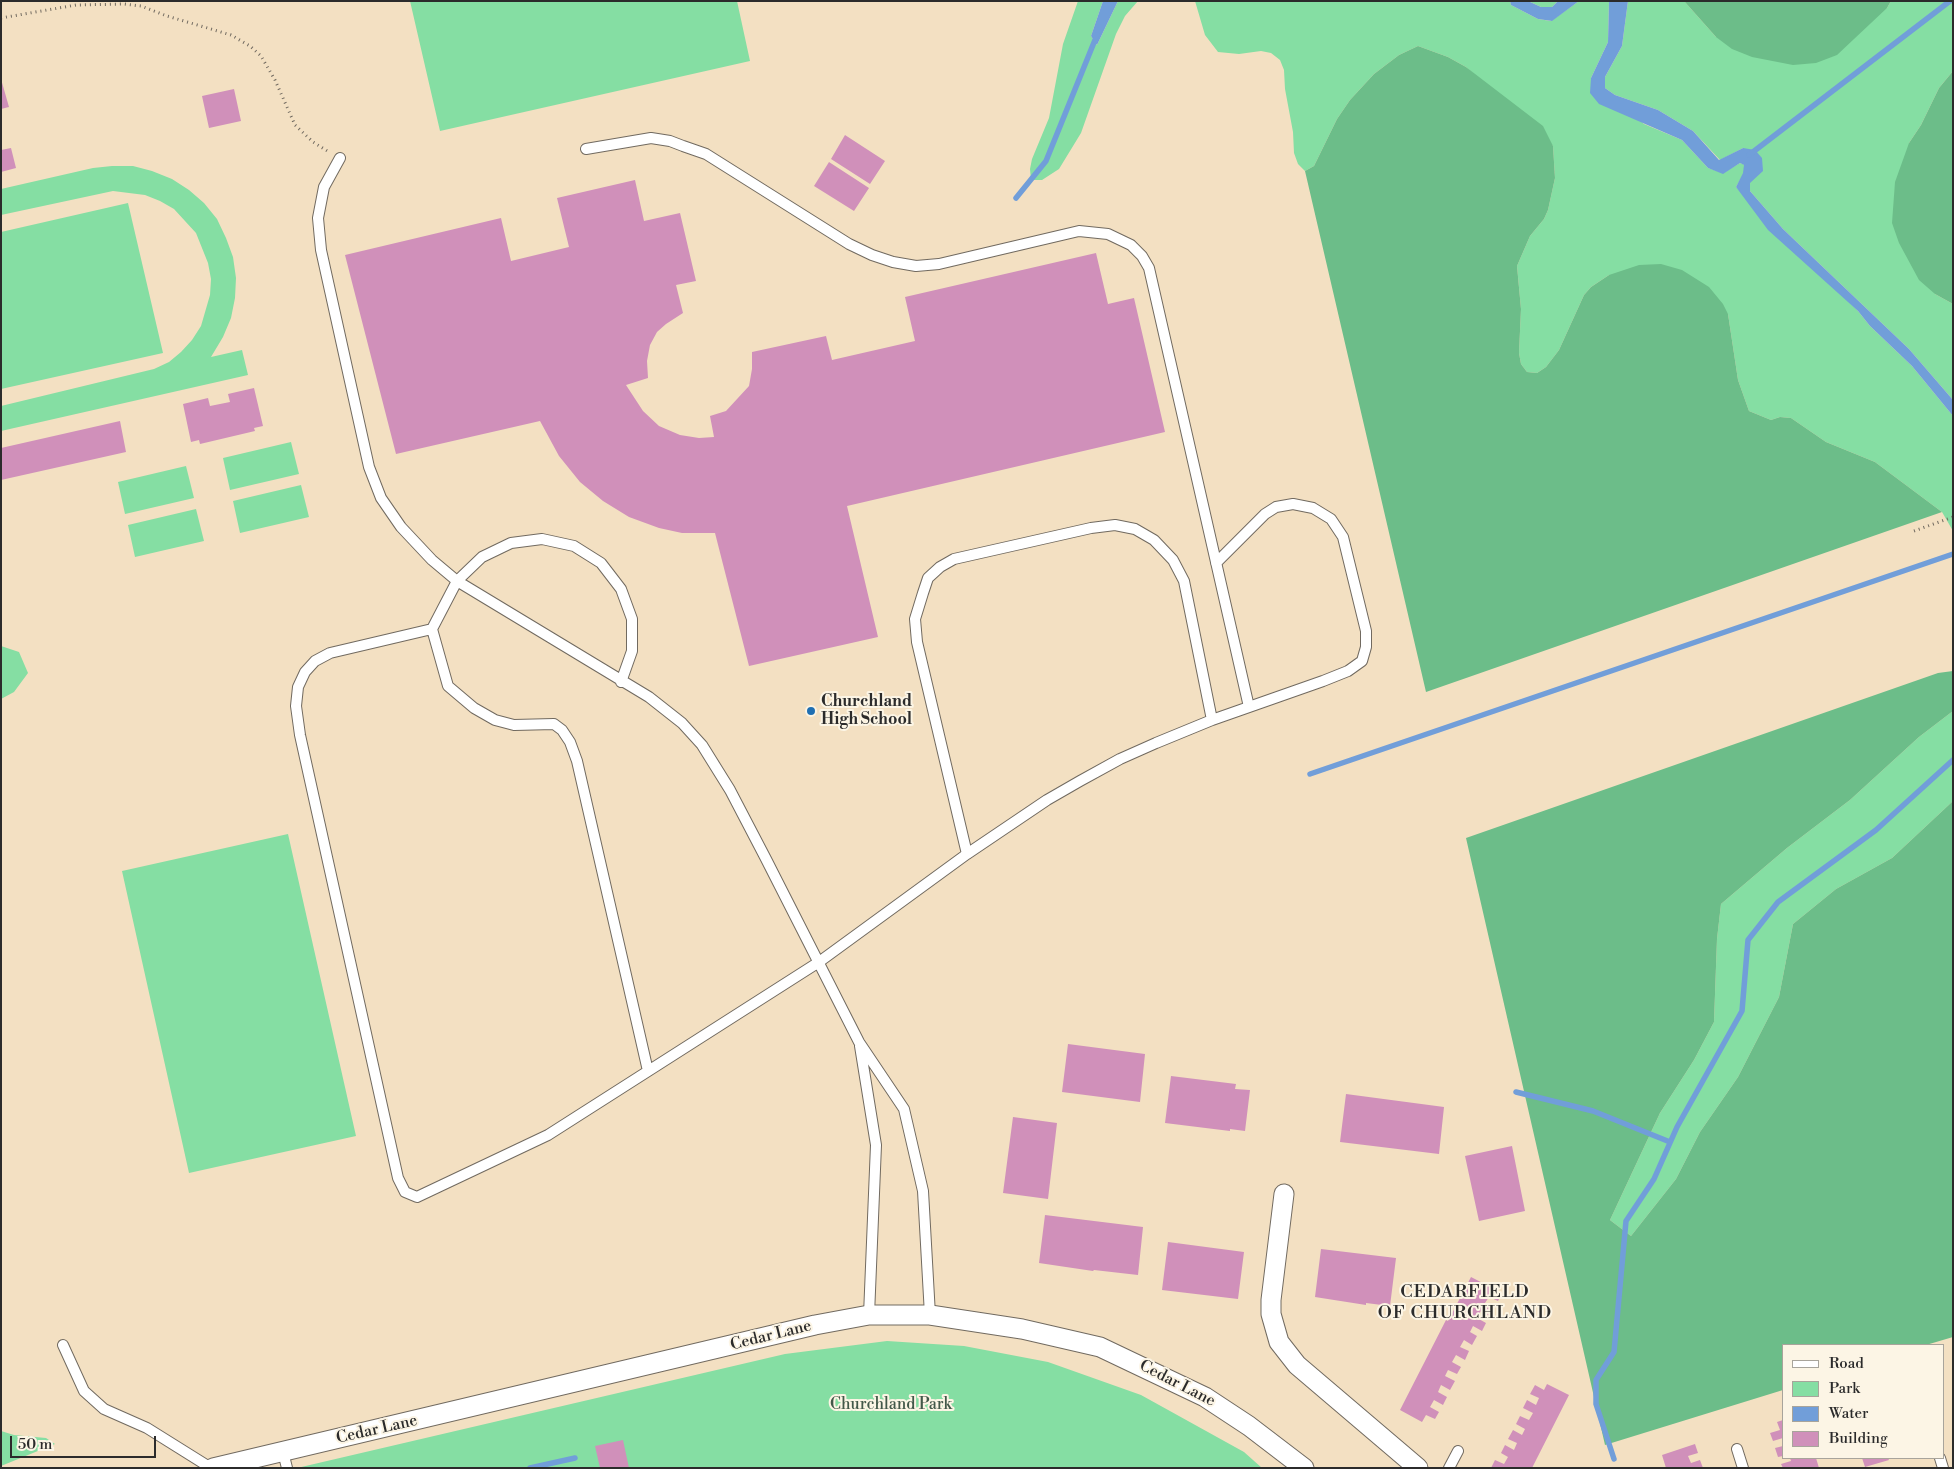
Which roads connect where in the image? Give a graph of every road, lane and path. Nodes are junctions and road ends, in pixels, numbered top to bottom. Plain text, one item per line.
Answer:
1 (1, 18) edge
2 (586, 150) dead end
3 (340, 158) joint
4 (1953, 517) edge
5 (1914, 531) dead end
6 (1216, 563) junction
7 (457, 581) junction
8 (432, 629) junction
9 (621, 682) junction
10 (1249, 707) junction
11 (1212, 720) junction
12 (967, 854) junction
13 (819, 962) junction
14 (859, 1042) junction
15 (648, 1071) junction
16 (1284, 1194) dead end
17 (869, 1315) junction
18 (930, 1315) junction
19 (63, 1346) dead end
20 (1737, 1449) dead end
21 (1458, 1451) dead end
22 (285, 1460) edge
23 (212, 1468) edge
24 (1304, 1468) edge
25 (1418, 1468) edge
26 (1449, 1468) edge
27 (1743, 1468) edge

1 - 3 path
2 - 6 lane
3 - 7 lane
4 - 5 path
6 - 10 lane
6 - 10 lane
7 - 8 lane
7 - 9 lane
7 - 9 lane
8 - 15 lane
8 - 15 lane
9 - 13 lane
10 - 11 lane
11 - 12 lane
11 - 12 lane
12 - 13 lane
13 - 14 lane
13 - 15 lane
14 - 17 lane
14 - 18 lane
16 - 25 street
17 - 18 street, Cedar Lane
17 - 22 street, Cedar Lane
18 - 24 street, Cedar Lane
19 - 23 lane
20 - 27 lane
21 - 26 lane
22 - 23 street, Cedar Lane

